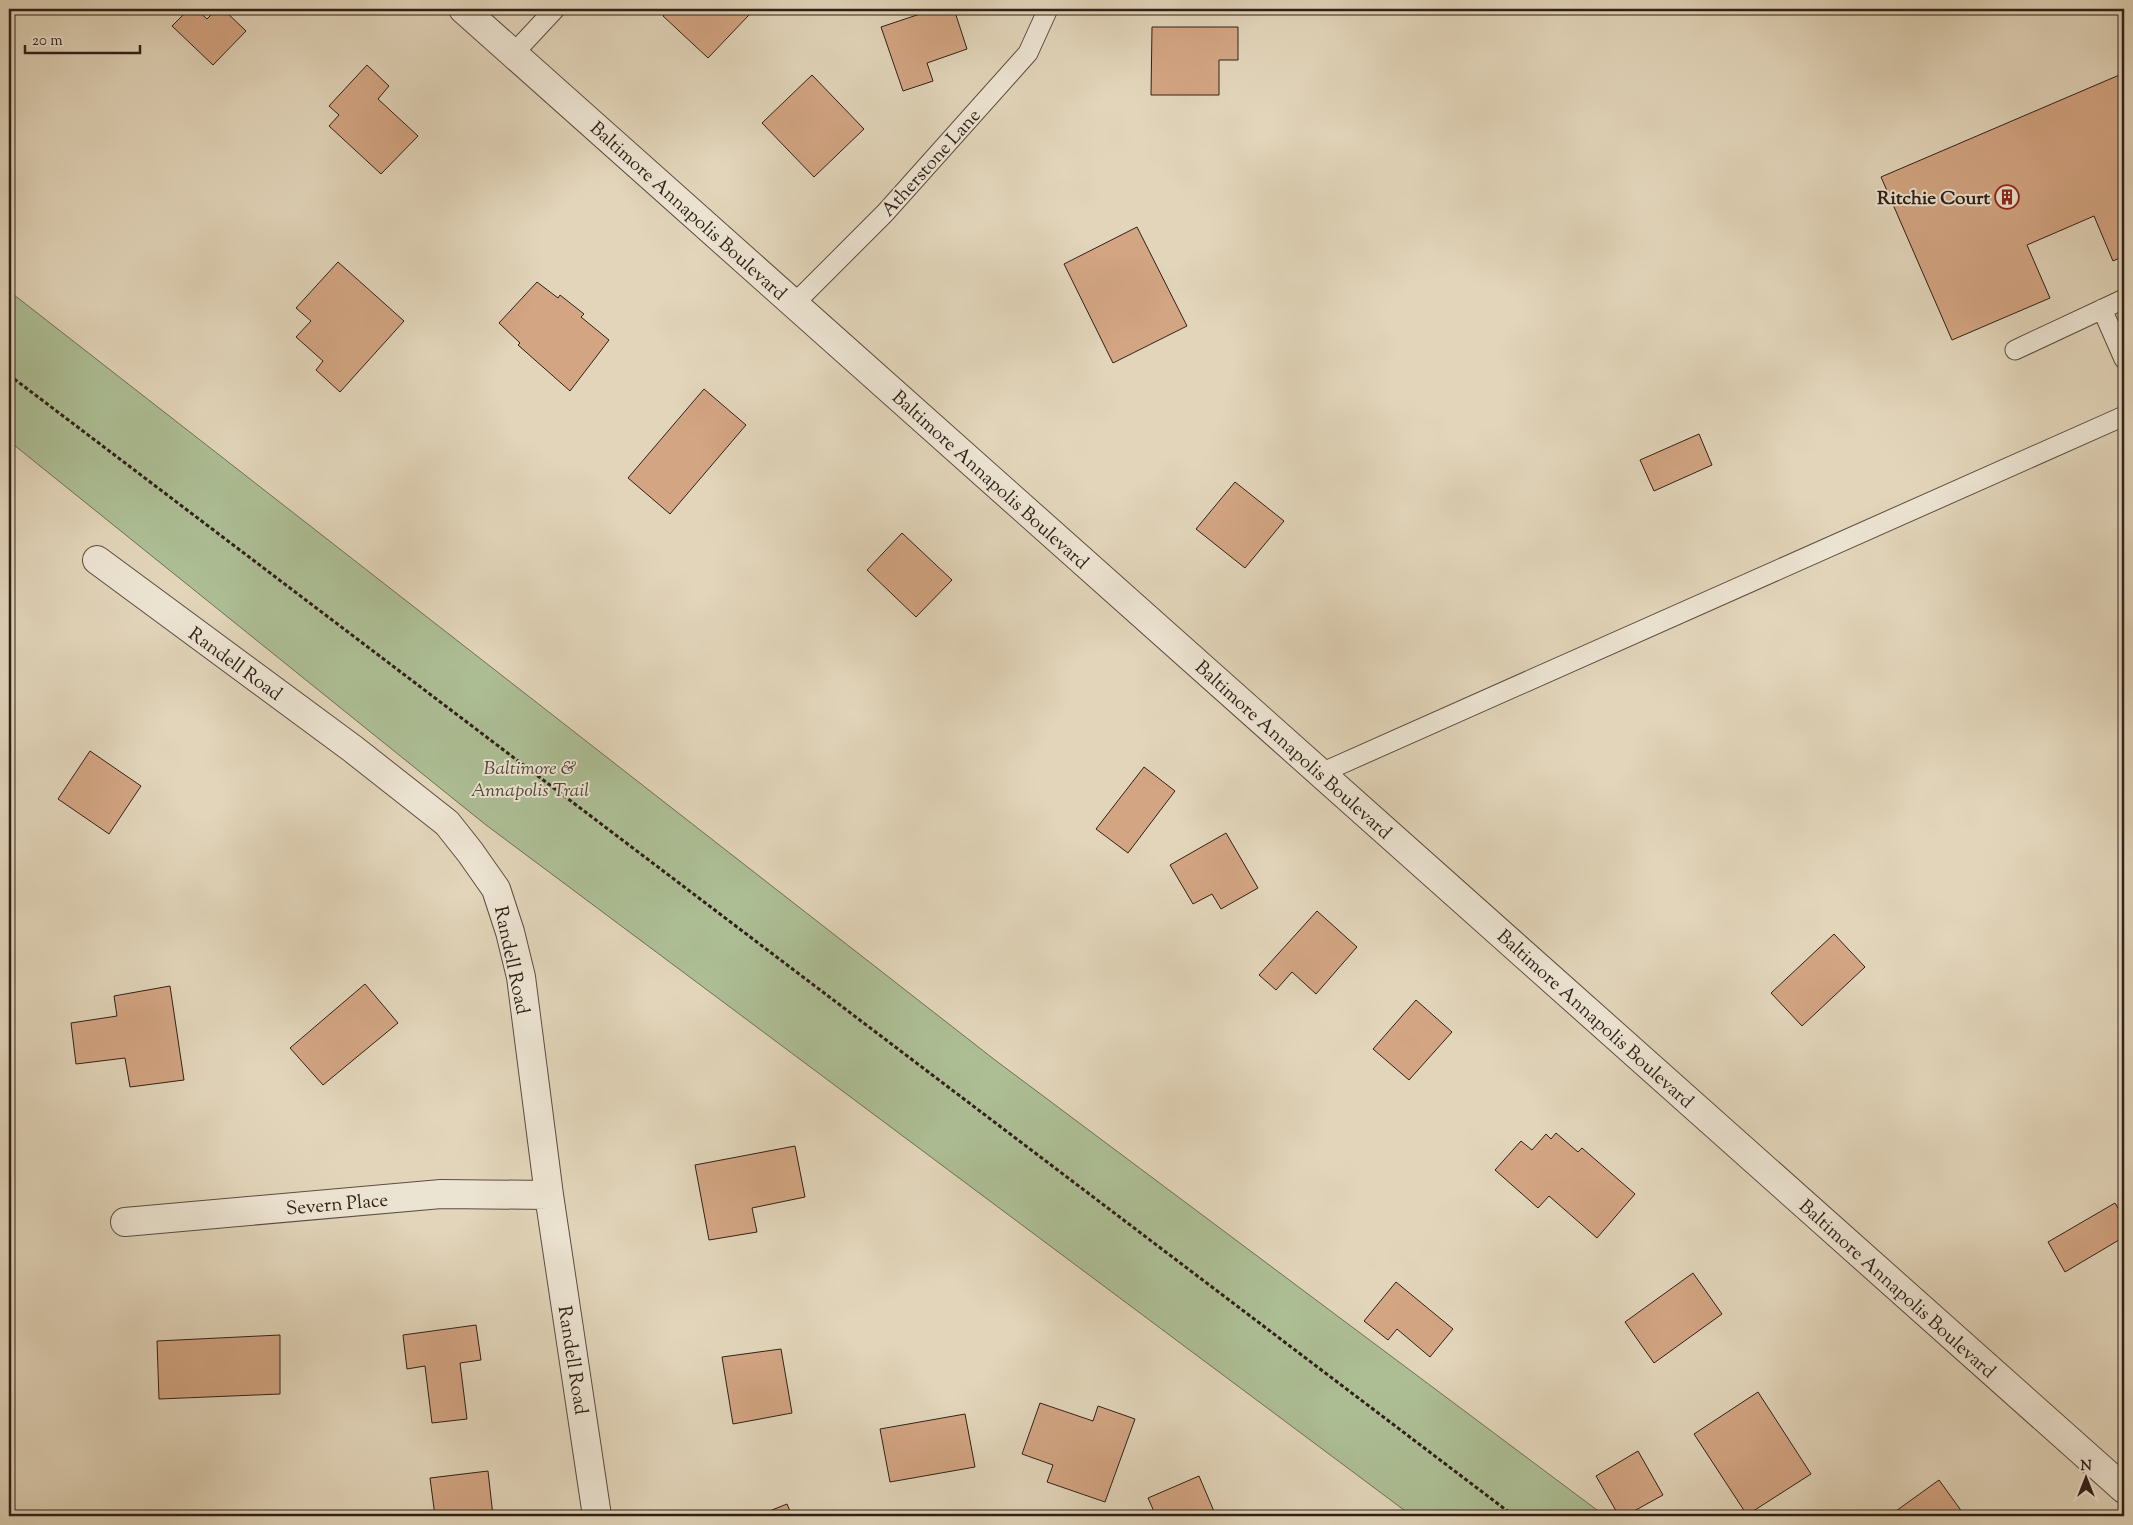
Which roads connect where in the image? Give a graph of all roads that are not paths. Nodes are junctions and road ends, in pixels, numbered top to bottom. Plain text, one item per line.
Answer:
1 (463, 9) edge
2 (555, 9) edge
3 (1048, 9) edge
4 (513, 54) junction
5 (2124, 298) edge
6 (794, 304) junction
7 (2102, 309) junction
8 (2015, 350) dead end
9 (2124, 359) edge
10 (2124, 416) edge
11 (97, 560) dead end
12 (1321, 773) junction
13 (549, 1195) junction
14 (125, 1222) dead end
15 (2124, 1489) edge
16 (597, 1516) edge

1 - 4 street, Baltimore Annapolis Boulevard
2 - 4 lane
3 - 6 lane, Atherstone Lane
4 - 6 street, Baltimore Annapolis Boulevard
5 - 7 lane
6 - 12 street, Baltimore Annapolis Boulevard
7 - 8 lane
7 - 9 lane
10 - 12 lane
11 - 13 street, Randell Road
12 - 15 street, Baltimore Annapolis Boulevard
13 - 14 street, Severn Place
13 - 16 street, Randell Road

